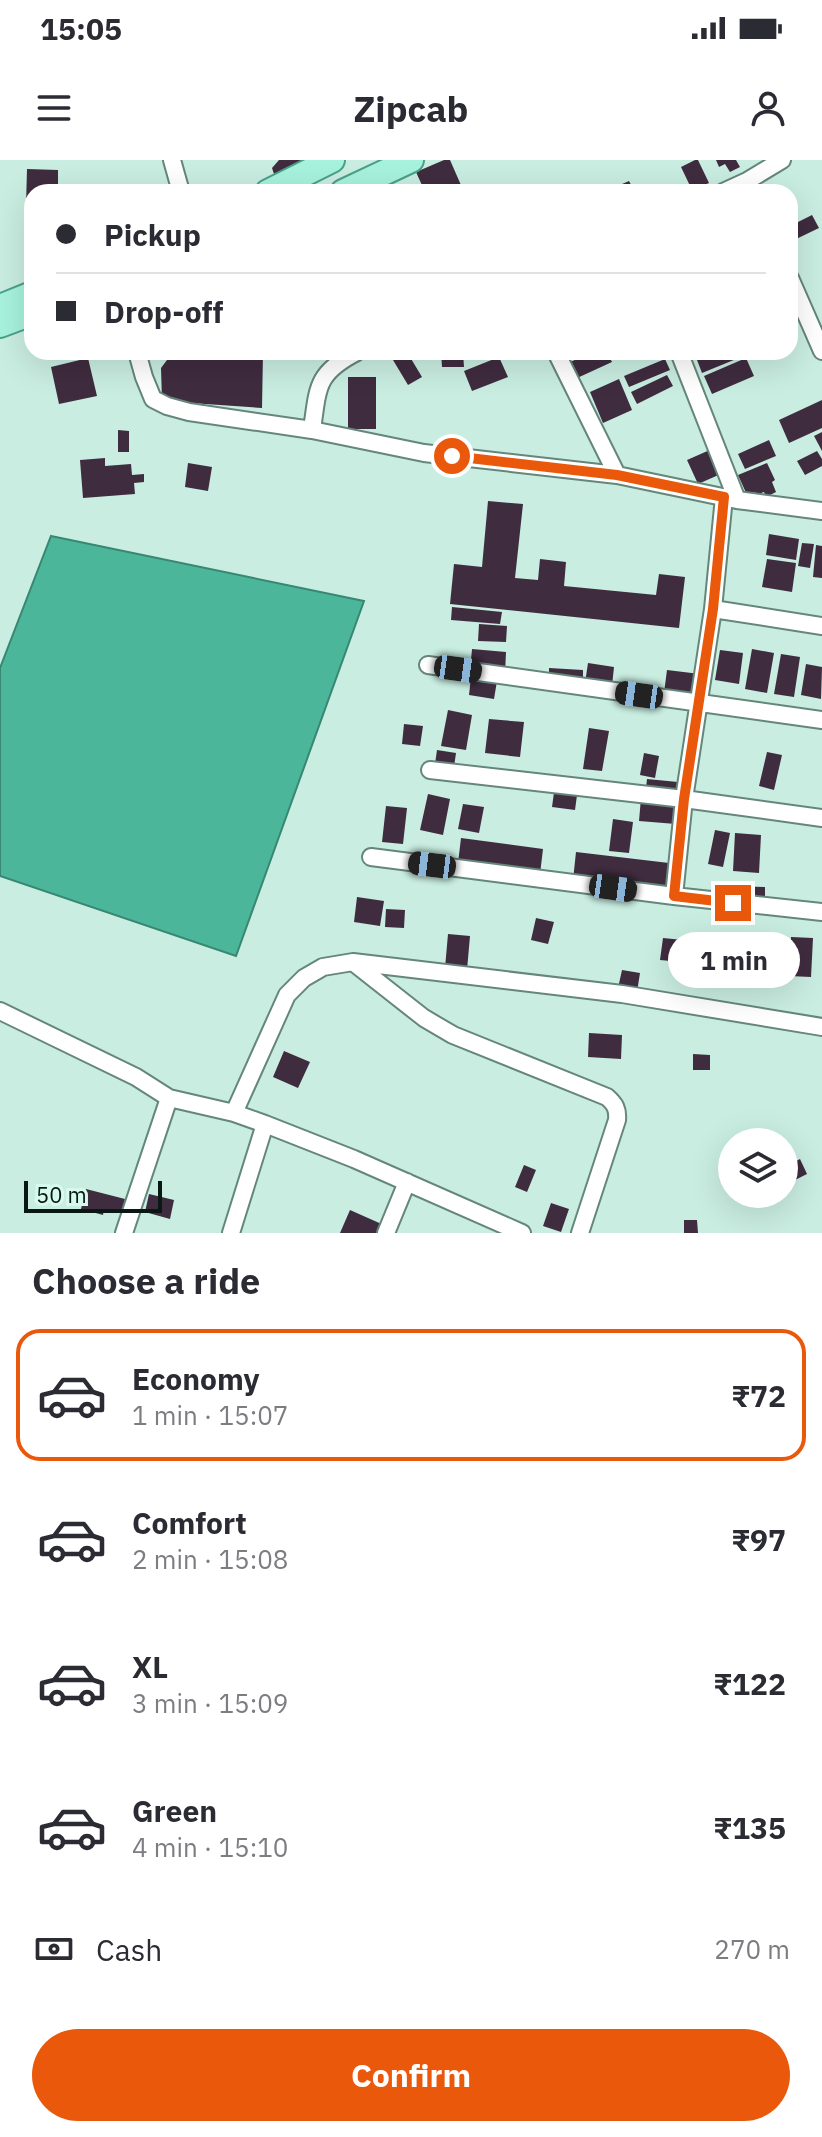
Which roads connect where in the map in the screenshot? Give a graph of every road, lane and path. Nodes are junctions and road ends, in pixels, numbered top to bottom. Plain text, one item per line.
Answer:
1 (172, 160) edge
2 (332, 160) edge
3 (411, 160) edge
4 (782, 160) edge
5 (179, 184) edge
6 (284, 184) edge
7 (360, 184) edge
8 (752, 184) edge
9 (798, 296) edge
10 (24, 297) edge
11 (0, 307) edge
12 (24, 316) edge
13 (0, 325) edge
14 (822, 351) edge
15 (139, 360) edge
16 (342, 360) edge
17 (560, 360) edge
18 (682, 360) edge
19 (312, 430) junction
20 (617, 475) junction
21 (730, 499) junction
22 (822, 511) edge
23 (713, 609) junction
24 (822, 626) edge
25 (428, 665) dead end
26 (699, 703) junction
27 (822, 720) edge
28 (430, 770) dead end
29 (684, 799) junction
30 (822, 818) edge
31 (371, 857) dead end
32 (674, 896) junction
33 (822, 912) edge
34 (353, 962) junction
35 (0, 1011) edge
36 (822, 1027) edge
37 (169, 1098) junction
38 (234, 1113) junction
39 (265, 1124) junction
40 (407, 1182) junction
41 (124, 1233) edge
42 (231, 1233) edge
43 (386, 1233) edge
44 (522, 1233) edge
45 (580, 1233) edge

1 - 5 street
2 - 6 main road
3 - 7 main road
4 - 8 street
9 - 14 street
10 - 11 main road
12 - 13 main road
15 - 19 street
16 - 19 street
17 - 20 street
18 - 21 street
19 - 20 street
20 - 21 street
21 - 22 street
21 - 23 street
23 - 24 street
23 - 26 street
25 - 26 street
26 - 27 street
26 - 29 street
28 - 29 street
29 - 30 street
29 - 32 street
31 - 32 street
32 - 33 street
34 - 36 street
34 - 38 street
34 - 45 street
35 - 37 street
37 - 38 street
37 - 41 street
38 - 39 street
39 - 40 street
39 - 42 street
40 - 43 street
40 - 44 street

